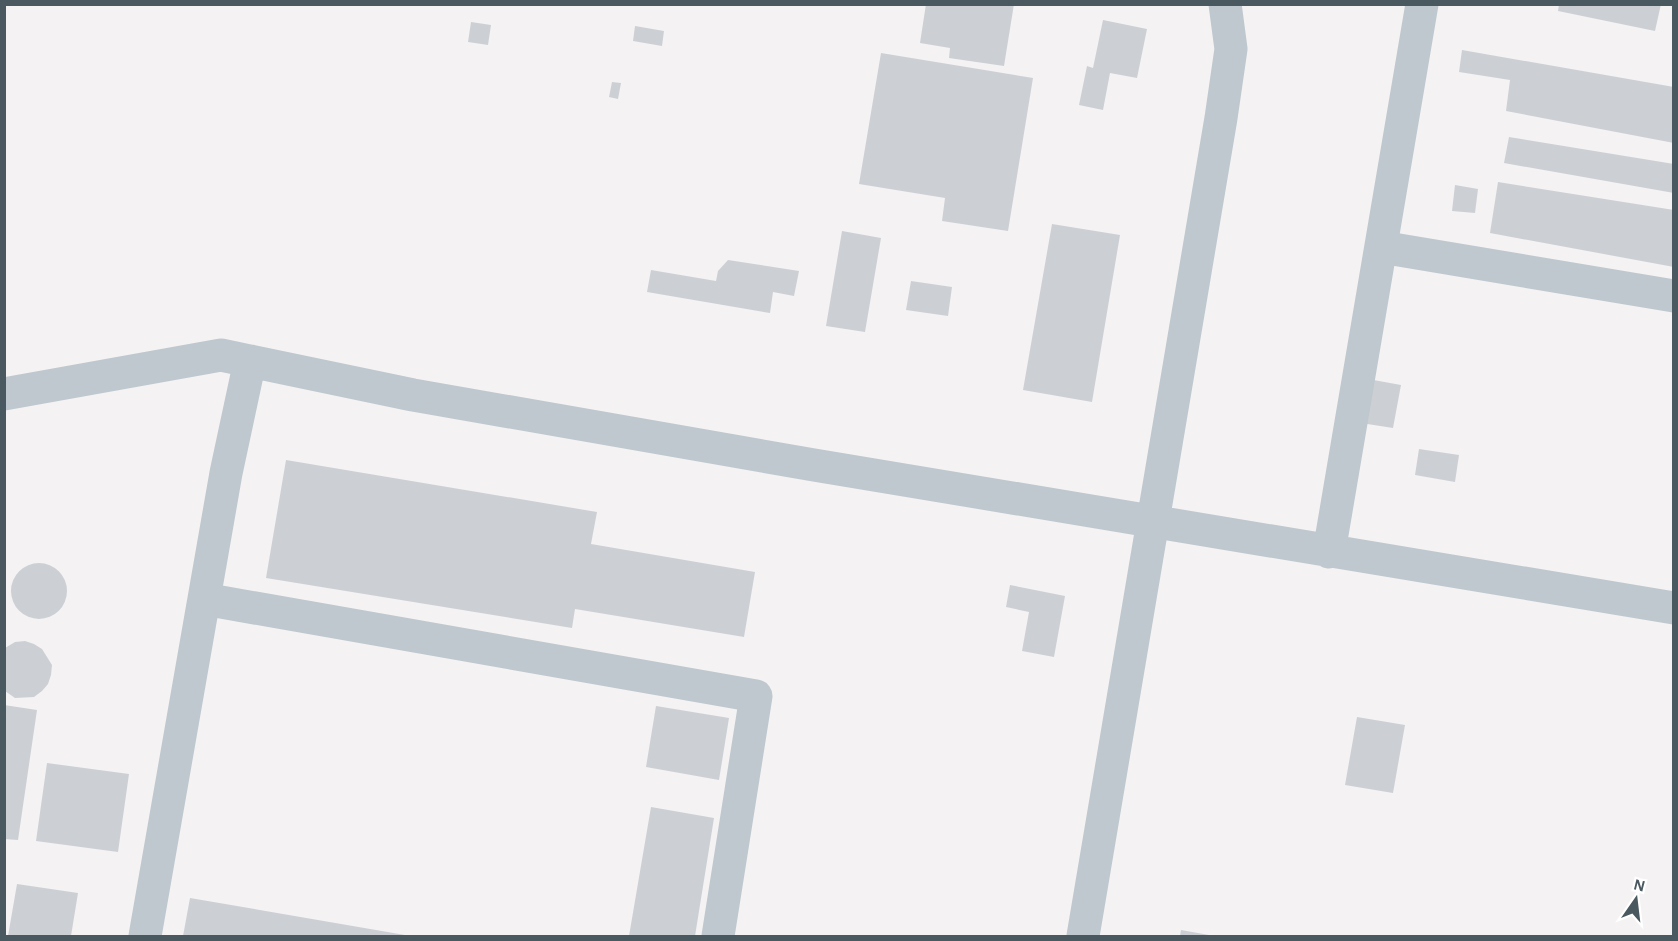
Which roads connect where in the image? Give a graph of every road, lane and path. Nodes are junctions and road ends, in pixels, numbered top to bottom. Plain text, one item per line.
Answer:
1 (1225, 4) edge
2 (1422, 4) edge
3 (1381, 247) junction
4 (1674, 296) edge
5 (250, 361) junction
6 (4, 394) edge
7 (1152, 522) junction
8 (1329, 552) junction
9 (204, 599) junction
10 (1674, 608) edge
11 (145, 936) edge
12 (718, 936) edge
13 (1083, 936) edge

1 - 7 lane
2 - 3 lane
3 - 4 lane
3 - 8 lane
5 - 6 lane
5 - 7 lane
5 - 9 lane
7 - 8 lane
7 - 13 lane
8 - 10 lane
9 - 11 lane
9 - 12 lane

